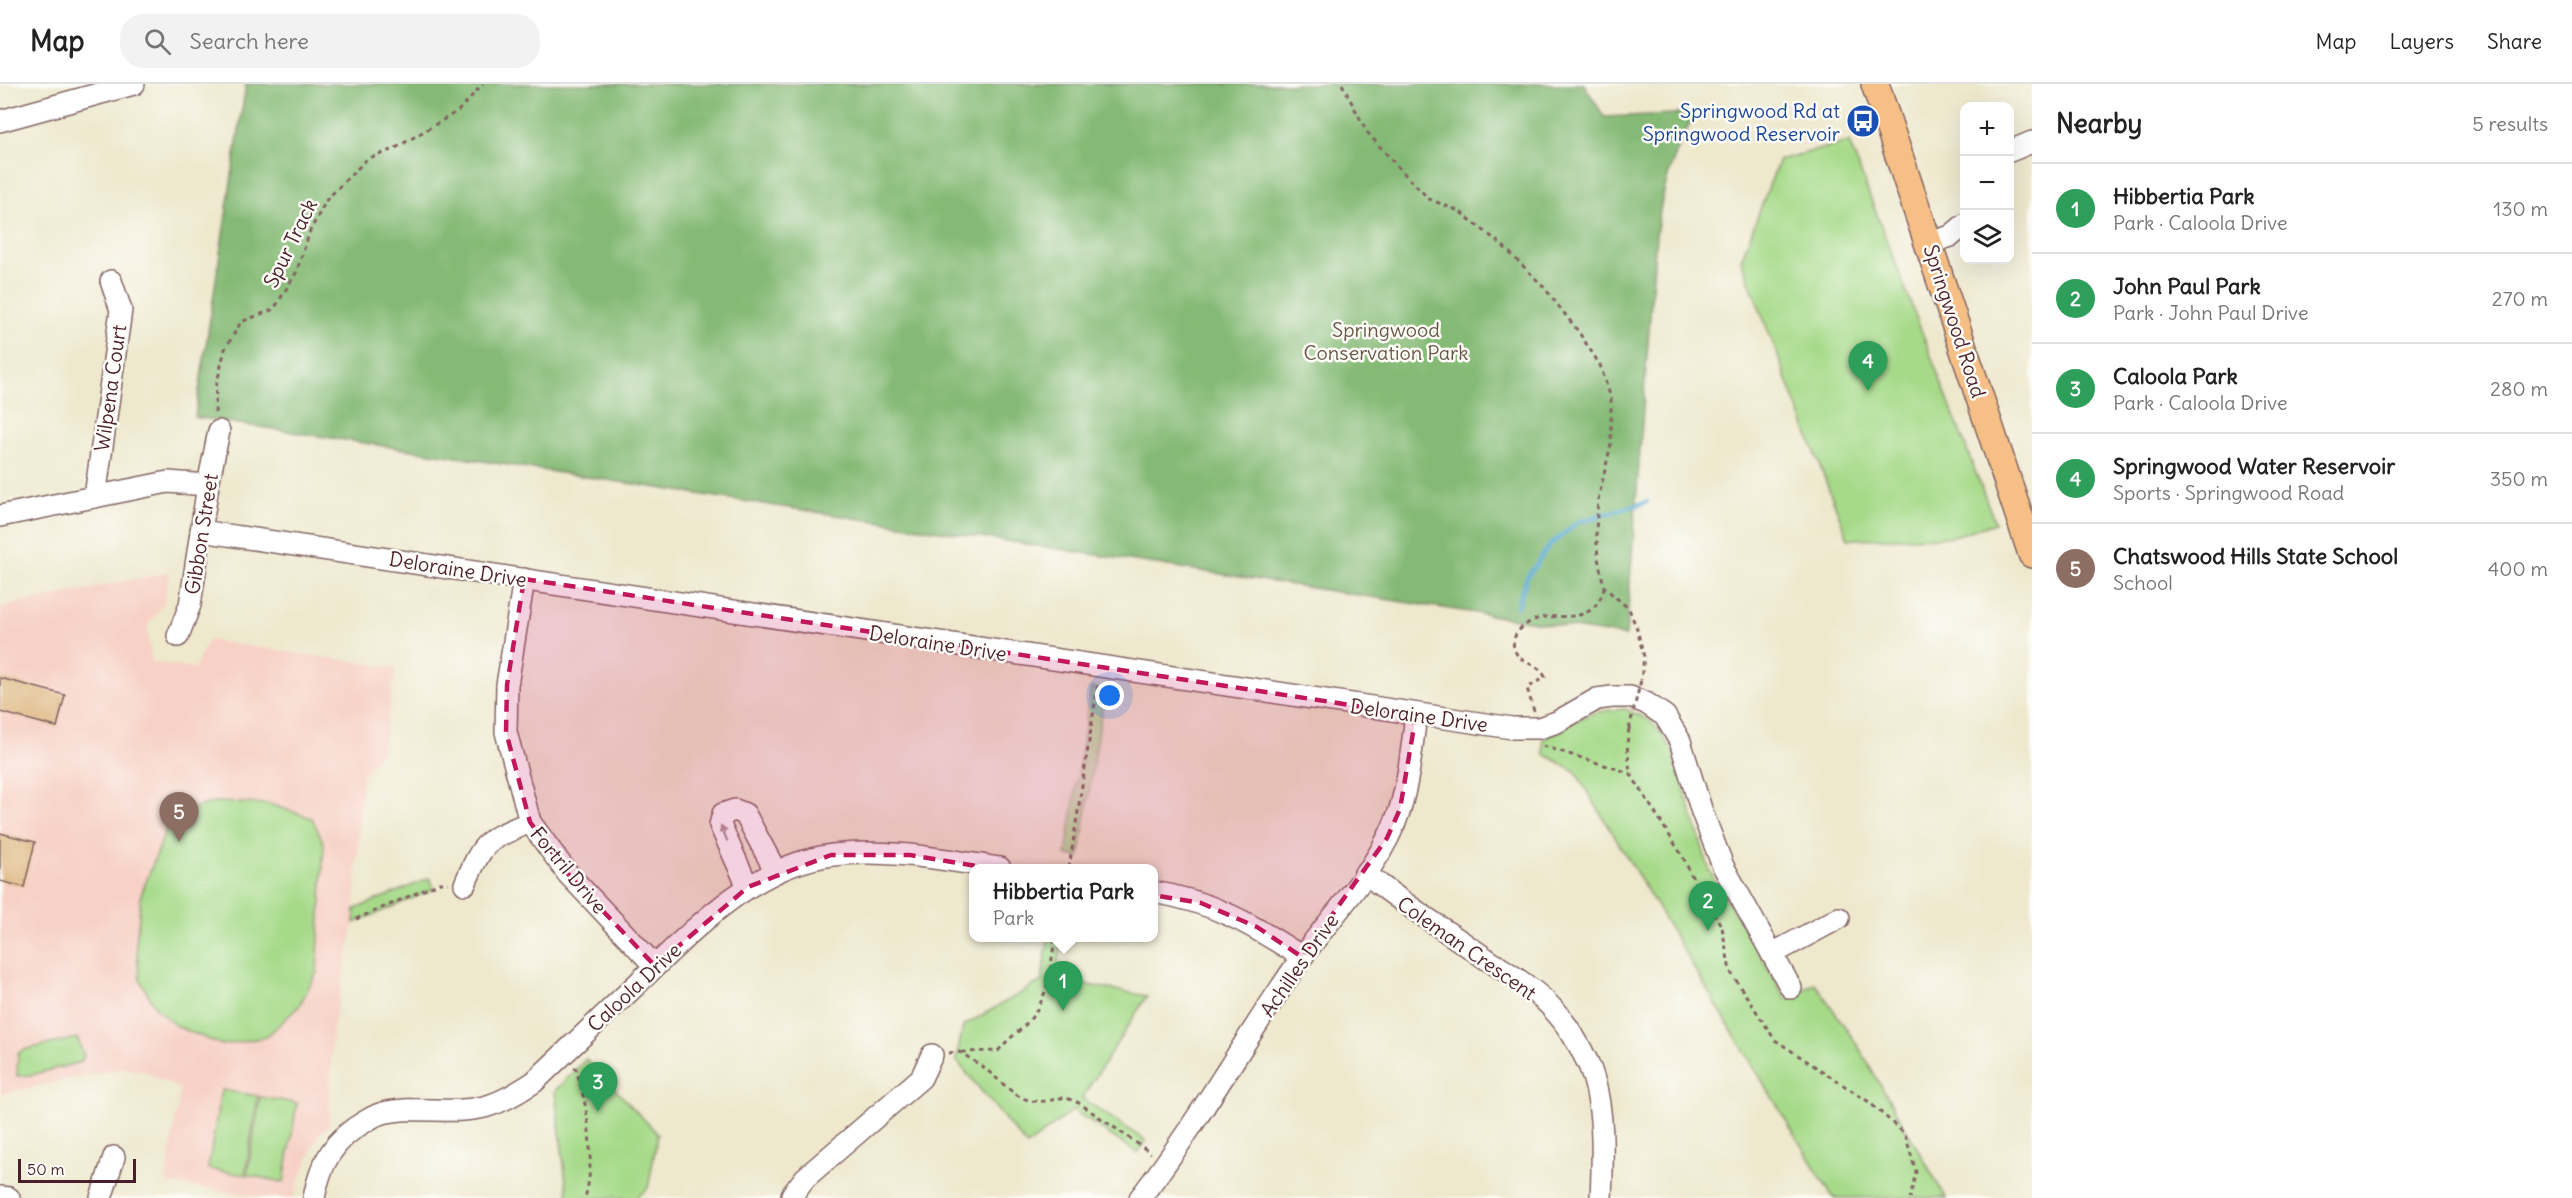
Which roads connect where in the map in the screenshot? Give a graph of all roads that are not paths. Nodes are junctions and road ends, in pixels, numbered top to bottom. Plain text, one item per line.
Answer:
1 (134, 84) edge
2 (1876, 86) edge
3 (0, 121) edge
4 (2032, 142) edge
5 (2014, 149) edge
6 (1960, 229) edge
7 (1929, 243) junction
8 (111, 281) dead end
9 (219, 431) road end
10 (208, 485) junction
11 (95, 497) junction
12 (0, 516) edge
13 (201, 531) junction
14 (2032, 555) edge
15 (524, 579) junction
16 (178, 636) dead end
17 (1416, 715) junction
18 (530, 822) junction
19 (972, 864) edge
20 (776, 872) junction
21 (1365, 873) junction
22 (465, 884) road end
23 (748, 887) junction
24 (1158, 893) edge
25 (1839, 918) dead end
26 (1772, 954) junction
27 (1302, 957) junction
28 (655, 966) junction
29 (1791, 988) dead end
30 (932, 1056) road end
31 (114, 1157) dead end
32 (0, 1197) edge
33 (9, 1198) edge
34 (101, 1198) edge
35 (314, 1198) edge
36 (793, 1198) edge
37 (1140, 1198) edge
38 (1601, 1198) edge

1 - 3 street
2 - 7 main road, Springwood Road
4 - 5 street
6 - 7 street
7 - 14 main road, Springwood Road
8 - 11 street, Wilpena Court
9 - 10 street, Gibbon Street
10 - 11 street
10 - 13 street, Gibbon Street
11 - 12 street
13 - 15 street, Deloraine Drive
13 - 16 street, Gibbon Street
15 - 17 street, Deloraine Drive
15 - 18 street, Fortril Drive
17 - 21 street, Achilles Drive
17 - 26 street, Deloraine Drive
18 - 22 street
18 - 28 street, Fortril Drive
19 - 20 street, Caloola Drive
20 - 23 street, Caloola Drive
23 -> 20 street
21 - 27 street, Achilles Drive
21 - 38 street, Coleman Crescent
23 - 28 street, Caloola Drive
24 - 27 street
25 - 26 street
26 - 29 street
27 - 37 street, Achilles Drive
28 - 35 street, Caloola Drive
30 - 36 street
31 - 34 street
32 - 33 street

